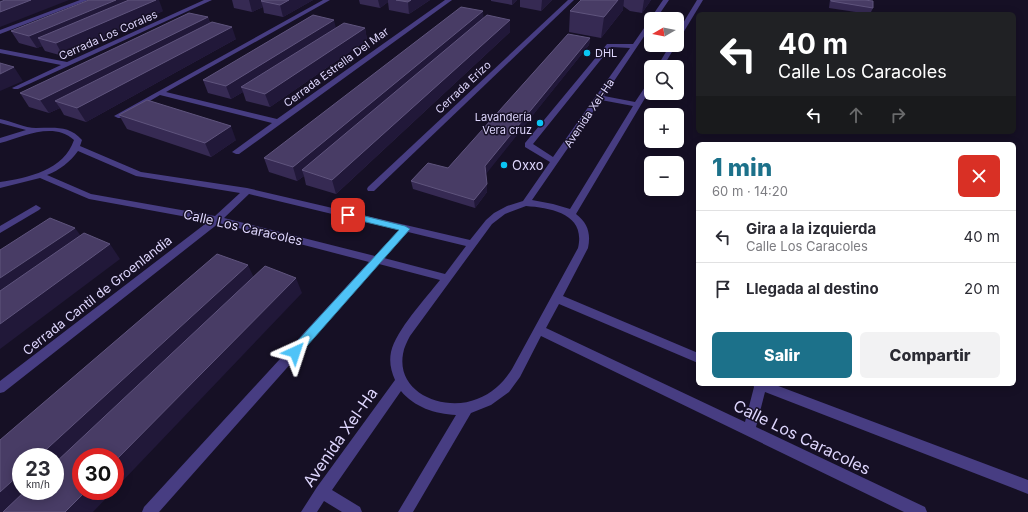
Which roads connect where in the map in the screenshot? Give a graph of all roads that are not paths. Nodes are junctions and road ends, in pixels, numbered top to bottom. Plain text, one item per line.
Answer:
1 (85, 0) edge
2 (209, 0) edge
3 (327, 0) edge
4 (449, 0) edge
5 (571, 0) edge
6 (666, 0) edge
7 (700, 0) edge
8 (658, 12) edge
9 (684, 26) edge
10 (0, 32) edge
11 (644, 32) edge
12 (634, 46) junction
13 (0, 51) edge
14 (67, 64) junction
15 (16, 88) dead end
16 (159, 93) junction
17 (644, 94) edge
18 (599, 97) junction
19 (637, 105) junction
20 (118, 116) edge
21 (0, 121) edge
22 (279, 122) junction
23 (35, 130) junction
24 (0, 141) edge
25 (77, 148) junction
26 (236, 152) dead end
27 (555, 162) junction
28 (40, 175) junction
29 (0, 185) edge
30 (371, 189) dead end
31 (247, 191) junction
32 (526, 203) junction
33 (36, 208) dead end
34 (572, 214) junction
35 (217, 219) junction
36 (405, 229) junction
37 (0, 230) edge
38 (472, 244) junction
39 (378, 260) junction
40 (447, 278) junction
41 (556, 298) junction
42 (539, 330) junction
43 (696, 357) edge
44 (401, 381) junction
45 (760, 386) edge
46 (765, 386) edge
47 (0, 388) edge
48 (466, 408) junction
49 (749, 430) junction
50 (1028, 487) edge
51 (322, 492) junction
52 (149, 512) edge
53 (308, 512) edge
54 (356, 512) edge
55 (405, 512) edge
56 (920, 512) edge

1 - 10 street
2 - 14 street, Cerrada Los Corales
3 - 16 street
4 - 22 street, Cerrada Estrella Del Mar
5 - 30 street, Cerrada Erizo
6 - 8 street
7 - 9 street
11 - 12 street, Avenida Xel-Ha
12 - 18 street, Avenida Xel-Ha
12 - 27 street
13 - 14 street
14 - 15 street, Cerrada Los Corales
16 - 20 street
16 - 22 street
17 - 19 street
18 - 19 street
18 - 27 street, Avenida Xel-Ha
19 - 34 street
21 - 23 street
22 - 26 street, Cerrada Estrella Del Mar
23 - 24 street
23 - 25 street
25 - 28 street
25 - 31 street
27 - 32 street, Avenida Xel-Ha
28 - 29 street
28 - 35 street, Calle Los Caracoles
31 - 35 street, Cerrada Cantil de Groenlandia
31 - 36 street
32 - 34 street
32 - 38 street
33 - 37 street
34 - 41 street
35 - 39 street, Calle Los Caracoles
35 - 47 street, Cerrada Cantil de Groenlandia
36 - 38 street
36 - 39 street
38 - 40 street
39 - 40 street, Calle Los Caracoles
39 - 52 street
40 - 44 street
41 - 42 street
41 - 43 street
42 - 48 street
42 - 49 street, Calle Los Caracoles
44 - 48 street
44 - 51 street, Avenida Xel-Ha
45 - 49 street
46 - 50 street, Calle Los Caracoles
48 - 55 street
49 - 56 street, Calle Los Caracoles
51 - 53 street, Avenida Xel-Ha
51 - 54 street

